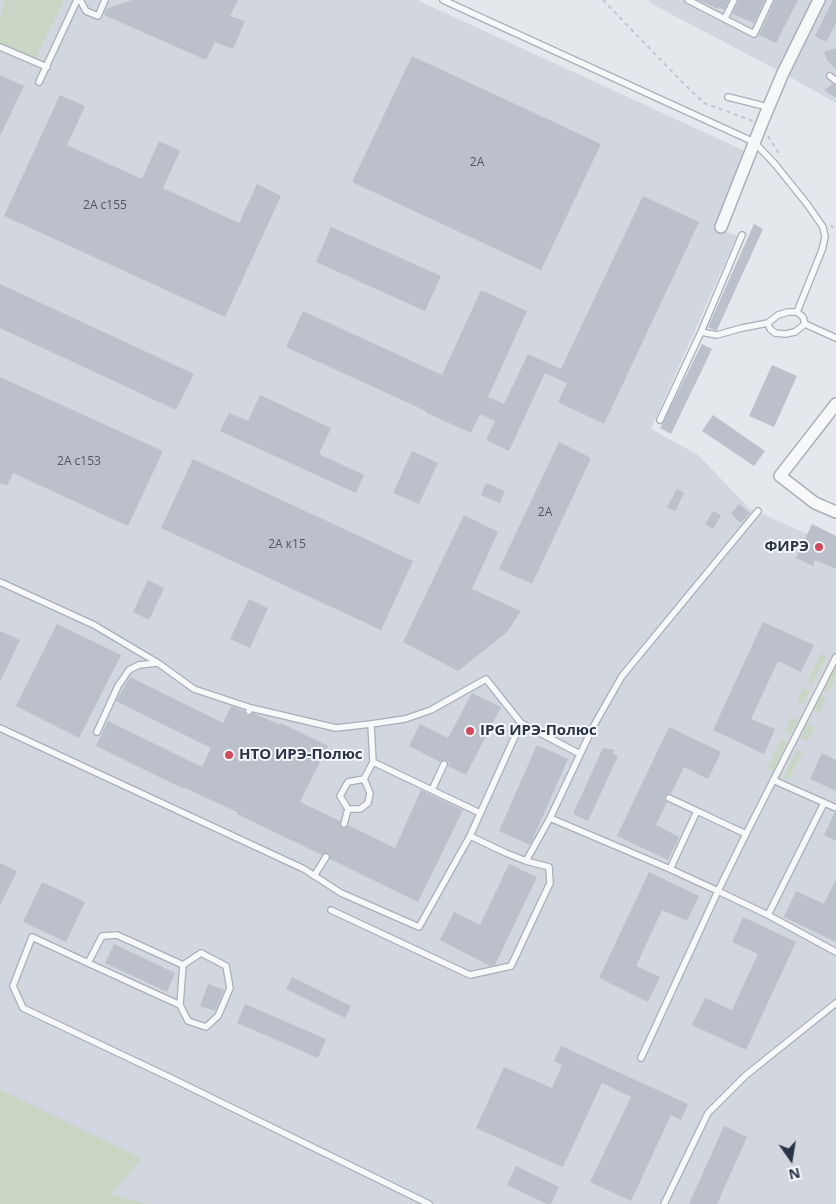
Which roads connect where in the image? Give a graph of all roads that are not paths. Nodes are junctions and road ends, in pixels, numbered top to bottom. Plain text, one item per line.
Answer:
1 (79, 0) edge
2 (105, 0) edge
3 (443, 0) edge
4 (688, 0) edge
5 (734, 0) edge
6 (770, 0) edge
7 (819, 0) edge
8 (698, 2) edge
9 (725, 18) junction
10 (0, 47) edge
11 (47, 67) junction
12 (830, 76) dead end
13 (836, 81) edge
14 (39, 82) dead end
15 (728, 97) dead end
16 (768, 107) junction
17 (754, 142) junction
18 (721, 227) dead end
19 (742, 235) dead end
20 (798, 312) junction
21 (768, 323) junction
22 (805, 324) junction
23 (701, 332) junction
24 (836, 338) edge
25 (836, 404) edge
26 (660, 420) dead end
27 (758, 511) dead end
28 (836, 512) edge
29 (0, 582) edge
30 (836, 657) edge
31 (158, 663) junction
32 (521, 723) junction
33 (372, 724) junction
34 (0, 728) edge
35 (97, 732) dead end
36 (580, 754) junction
37 (374, 762) junction
38 (444, 764) dead end
39 (364, 779) junction
40 (773, 780) junction
41 (432, 790) junction
42 (669, 798) dead end
43 (824, 803) junction
44 (836, 808) edge
45 (348, 809) junction
46 (697, 811) junction
47 (480, 813) junction
48 (550, 818) junction
49 (344, 824) dead end
50 (746, 834) junction
51 (470, 836) junction
52 (326, 857) dead end
53 (526, 861) junction
54 (670, 869) junction
55 (314, 876) junction
56 (718, 891) junction
57 (331, 910) dead end
58 (768, 915) junction
59 (836, 952) edge
60 (88, 963) junction
61 (182, 965) junction
62 (836, 1003) edge
63 (180, 1005) junction
64 (641, 1058) dead end
65 (429, 1204) edge
66 (664, 1204) edge

1 - 2 lane
1 - 11 lane
3 - 17 lane
4 - 8 lane
5 - 9 lane
6 - 9 lane
7 - 16 street
8 - 9 lane
10 - 11 lane
11 - 14 lane
12 - 13 lane
15 - 16 lane
16 - 17 street
17 - 18 street
17 - 20 lane
19 - 23 lane
20 - 21 lane
20 - 22 lane
21 - 22 lane
21 - 23 lane
22 - 24 lane
23 - 26 lane
25 - 28 street
27 - 36 lane
29 - 31 lane
30 - 40 lane
31 - 33 lane
31 - 35 lane
32 - 33 lane
32 - 36 lane
32 - 47 lane
33 - 37 lane
34 - 55 lane
36 - 48 lane
37 - 39 lane
37 - 41 lane
38 - 41 lane
39 - 45 lane
39 - 45 lane
40 - 43 lane
40 - 50 lane
41 - 47 lane
42 - 46 lane
43 - 44 lane
43 - 58 lane
45 - 49 lane
46 - 50 lane
46 - 54 lane
47 - 51 lane
48 - 53 lane
48 - 54 lane
50 - 56 lane
51 - 53 lane
51 - 55 lane
52 - 55 lane
53 - 57 lane
54 - 56 lane
56 - 58 lane
56 - 64 lane
58 - 59 lane
60 - 61 lane
60 - 63 lane
60 - 65 lane
61 - 63 lane
61 - 63 lane
62 - 66 lane

